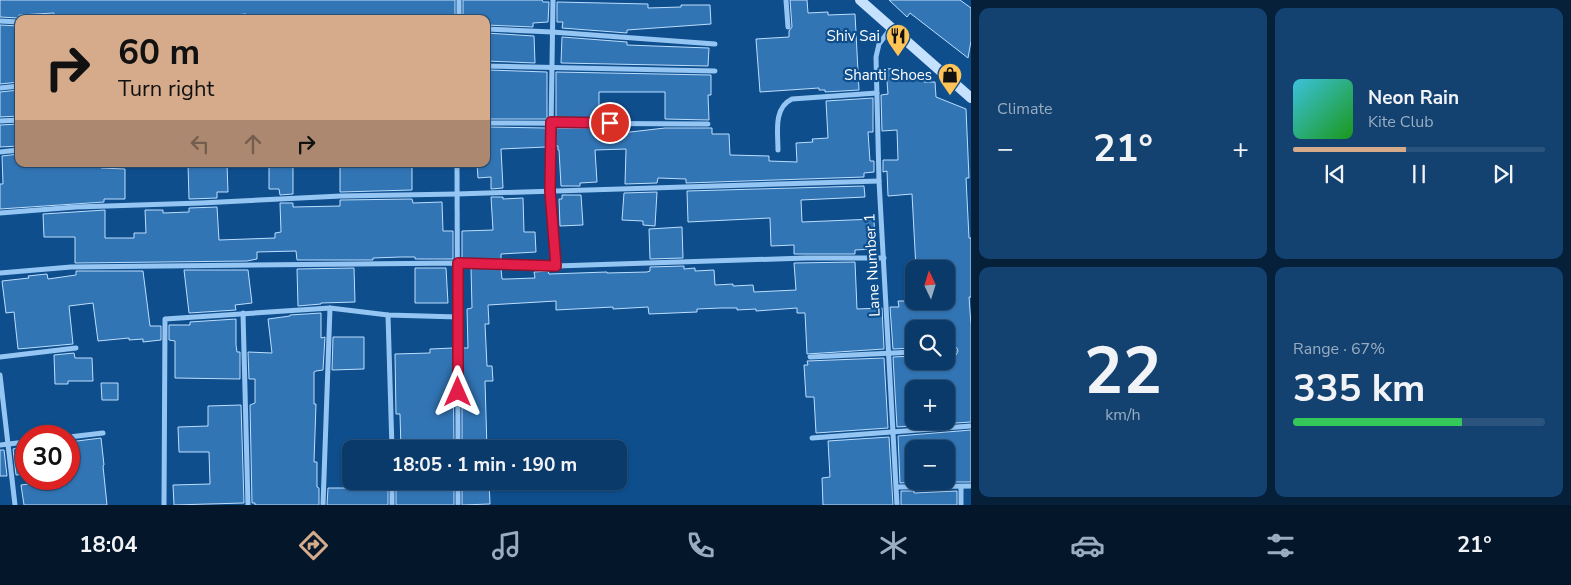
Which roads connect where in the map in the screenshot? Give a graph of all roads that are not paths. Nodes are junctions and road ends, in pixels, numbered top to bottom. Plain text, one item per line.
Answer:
1 (459, 0) edge
2 (553, 0) edge
3 (786, 0) edge
4 (860, 0) edge
5 (459, 15) edge
6 (0, 21) edge
7 (15, 22) edge
8 (788, 27) dead end
9 (891, 28) junction
10 (490, 29) edge
11 (552, 32) junction
12 (715, 44) dead end
13 (490, 66) edge
14 (552, 67) junction
15 (715, 71) dead end
16 (15, 86) edge
17 (0, 88) edge
18 (877, 93) junction
19 (971, 98) edge
20 (15, 120) edge
21 (0, 122) edge
22 (551, 122) junction
23 (490, 123) edge
24 (708, 124) dead end
25 (15, 150) edge
26 (778, 150) dead end
27 (0, 152) edge
28 (458, 167) edge
29 (879, 181) junction
30 (550, 191) junction
31 (457, 194) junction
32 (0, 213) edge
33 (884, 258) junction
34 (458, 263) junction
35 (556, 266) junction
36 (0, 273) edge
37 (330, 308) junction
38 (243, 312) junction
39 (388, 316) junction
40 (458, 317) junction
41 (76, 348) dead end
42 (905, 352) edge
43 (889, 353) junction
44 (0, 357) edge
45 (810, 357) dead end
46 (0, 375) edge
47 (971, 426) edge
48 (894, 431) junction
49 (103, 433) dead end
50 (80, 436) edge
51 (812, 438) dead end
52 (392, 440) edge
53 (458, 440) edge
54 (15, 443) edge
55 (7, 444) junction
56 (0, 445) edge
57 (971, 486) edge
58 (897, 487) junction
59 (961, 487) junction
60 (392, 490) edge
61 (458, 490) edge
62 (15, 505) edge
63 (164, 505) edge
64 (248, 505) edge
65 (323, 505) edge
66 (392, 505) edge
67 (458, 505) edge
68 (897, 505) edge
69 (961, 505) edge

1 - 5 street
2 - 11 street
3 - 8 street
4 - 9 street
6 - 7 street
9 - 18 street, Lane Number 1
9 - 19 street
10 - 11 street
11 - 12 street
11 - 14 street
13 - 14 street
14 - 15 street
14 - 22 street
16 - 17 street
18 - 26 street
18 - 29 street, Lane Number 1
20 - 21 street
22 - 23 street
22 - 24 street
22 - 30 street
25 - 27 street
28 - 31 street
29 - 30 street
29 - 33 street, Lane Number 1
30 - 31 street
30 - 35 street
31 - 32 street
31 - 34 street
33 - 35 street
33 - 43 street, Lane Number 1
34 - 35 street
34 - 36 street
34 - 40 street
37 - 38 street
37 - 39 street
37 - 65 street
38 - 63 street
38 - 64 street
39 - 40 street
39 - 52 street
40 - 53 street
41 - 44 street
42 - 43 street
43 - 45 street
43 - 48 street, Lane Number 1
46 - 55 street
47 - 48 street
48 - 51 street
48 - 58 street, Lane Number 1
49 - 50 street
54 - 55 street
55 - 56 street
55 - 62 street
57 - 59 street
58 - 59 street
58 - 68 street, Lane Number 1
59 - 69 street
60 - 66 street
61 - 67 street

